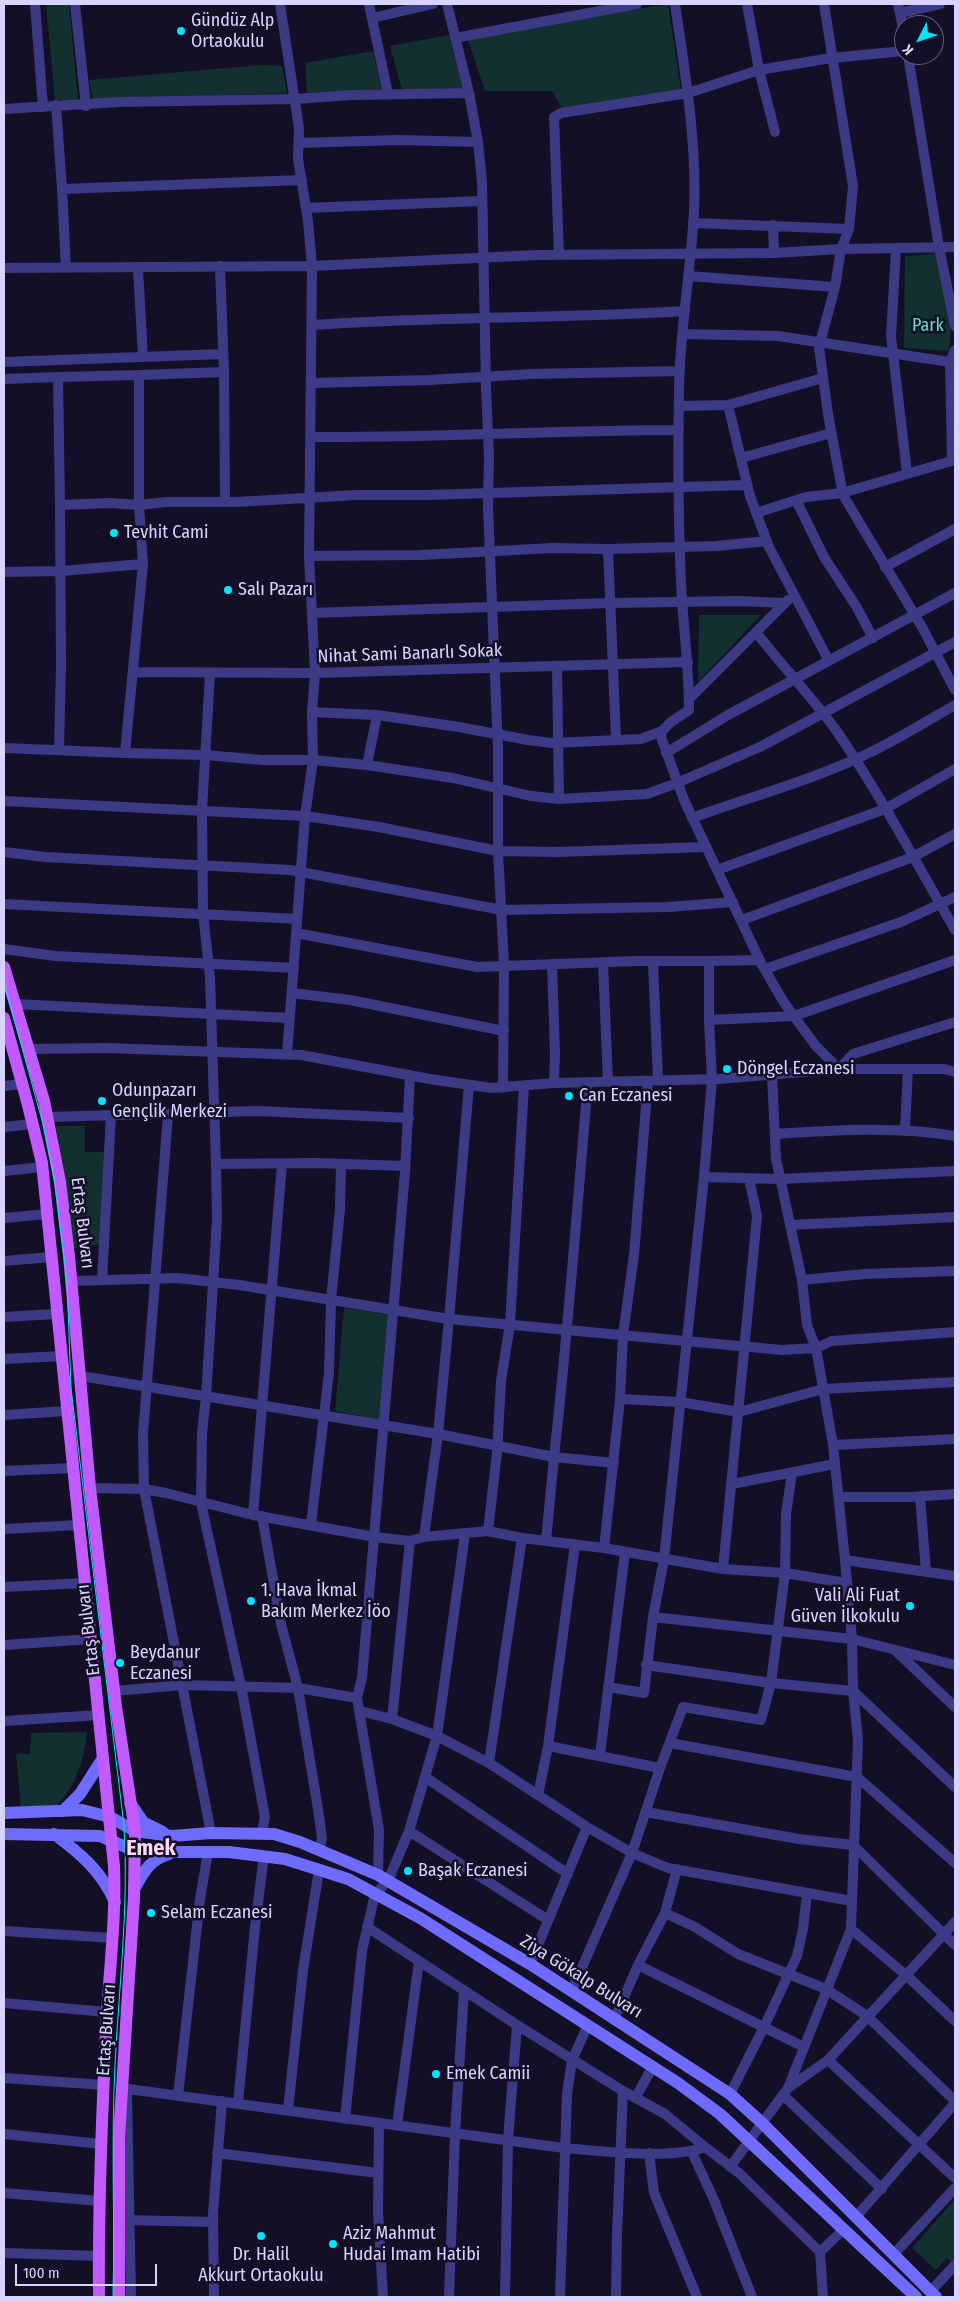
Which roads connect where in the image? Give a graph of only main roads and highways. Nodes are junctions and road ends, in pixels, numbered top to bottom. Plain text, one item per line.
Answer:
1 (4, 967) edge
2 (4, 1018) edge
3 (7, 1040) edge
4 (104, 1758) junction
5 (130, 1803) junction
6 (63, 1811) junction
7 (4, 1813) edge
8 (110, 1818) junction
9 (135, 1831) junction
10 (4, 1834) edge
11 (54, 1834) junction
12 (172, 1836) junction
13 (112, 1840) junction
14 (134, 1848) junction
15 (174, 1852) junction
16 (134, 1889) junction
17 (116, 1902) junction
18 (933, 2295) edge
19 (99, 2297) edge
20 (119, 2297) edge
21 (916, 2297) edge

1 - 5 main road, Ertaş Bulvarı
2 - 3 main road, Ertaş Bulvarı
3 - 4 main road, Ertaş Bulvarı
4 - 6 main road
4 - 8 main road, Ertaş Bulvarı
5 - 9 main road, Ertaş Bulvarı
5 - 12 main road
6 - 7 main road, Ziya Gökalp Bulvarı
6 - 8 main road, Ziya Gökalp Bulvarı
8 - 9 main road, Ziya Gökalp Bulvarı
8 - 13 main road, Ertaş Bulvarı
9 - 12 main road, Ziya Gökalp Bulvarı
9 - 14 main road, Ertaş Bulvarı
10 - 11 main road, Ziya Gökalp Bulvarı
11 - 13 main road, Ziya Gökalp Bulvarı
11 - 17 main road
12 - 18 main road, Ziya Gökalp Bulvarı
13 - 14 main road, Ziya Gökalp Bulvarı
13 - 17 main road, Ertaş Bulvarı
14 - 15 main road, Ziya Gökalp Bulvarı
14 - 16 main road, Ertaş Bulvarı
15 - 16 main road
15 - 21 main road, Ziya Gökalp Bulvarı
16 - 20 main road, Ertaş Bulvarı
17 - 19 main road, Ertaş Bulvarı

